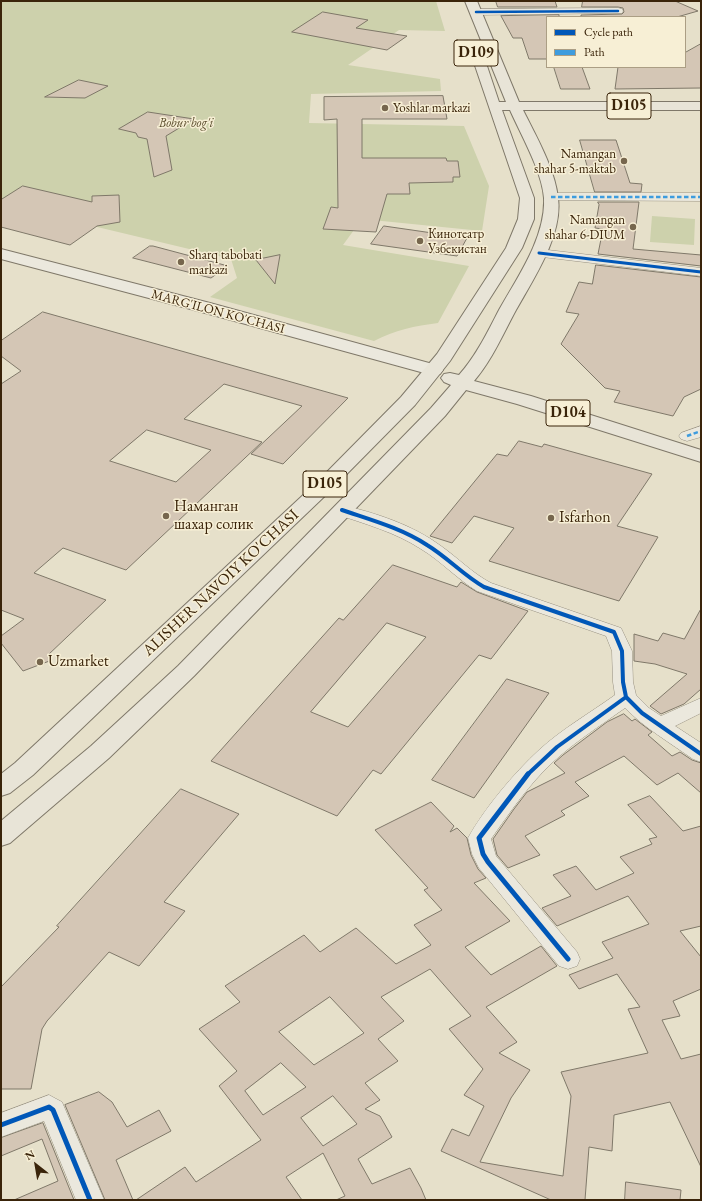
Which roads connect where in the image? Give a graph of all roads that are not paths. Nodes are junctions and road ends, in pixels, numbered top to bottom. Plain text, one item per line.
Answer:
1 (474, 7) edge
2 (618, 11) dead end
3 (469, 33) dead end
4 (701, 106) edge
5 (495, 110) junction
6 (516, 111) junction
7 (539, 111) junction
8 (701, 115) edge
9 (551, 197) junction
10 (701, 197) edge
11 (527, 214) junction
12 (551, 217) junction
13 (540, 253) junction
14 (1, 254) edge
15 (701, 272) edge
16 (434, 370) junction
17 (466, 379) junction
18 (696, 436) edge
19 (701, 456) edge
20 (342, 510) junction
21 (626, 697) junction
22 (701, 705) edge
23 (659, 725) junction
24 (701, 754) edge
25 (13, 768) edge
26 (1, 787) edge
27 (1, 836) edge
28 (568, 959) dead end
29 (1, 1125) edge
30 (90, 1200) edge

1 - 2 street
1 - 6 main road, D109
3 - 5 main road, ALISHER NAVOIY KO'CHASI / D109
4 - 7 main road, D105
5 - 6 main road, D105
5 - 11 main road, ALISHER NAVOIY KO'CHASI / D105
6 - 7 main road, D105
6 - 7 main road
6 - 9 main road, D105
7 - 8 main road, D105
9 - 10 street
9 - 12 main road, D105
11 - 12 main road
11 - 16 main road, ALISHER NAVOIY KO'CHASI / D105
12 - 13 main road, D105
13 - 15 street
13 - 17 main road, D105
14 - 16 main road, MARG'ILON KO'CHASI
16 - 17 main road, D104
16 - 25 main road, ALISHER NAVOIY KO'CHASI / D105
17 - 18 main road, D104
17 - 19 main road, D104
17 - 20 main road, D105
20 - 21 street
20 - 27 main road, D105
21 - 23 street
21 - 28 street
22 - 23 street
23 - 24 street
25 - 26 main road, ALISHER NAVOIY KO'CHASI / D105
29 - 30 street

